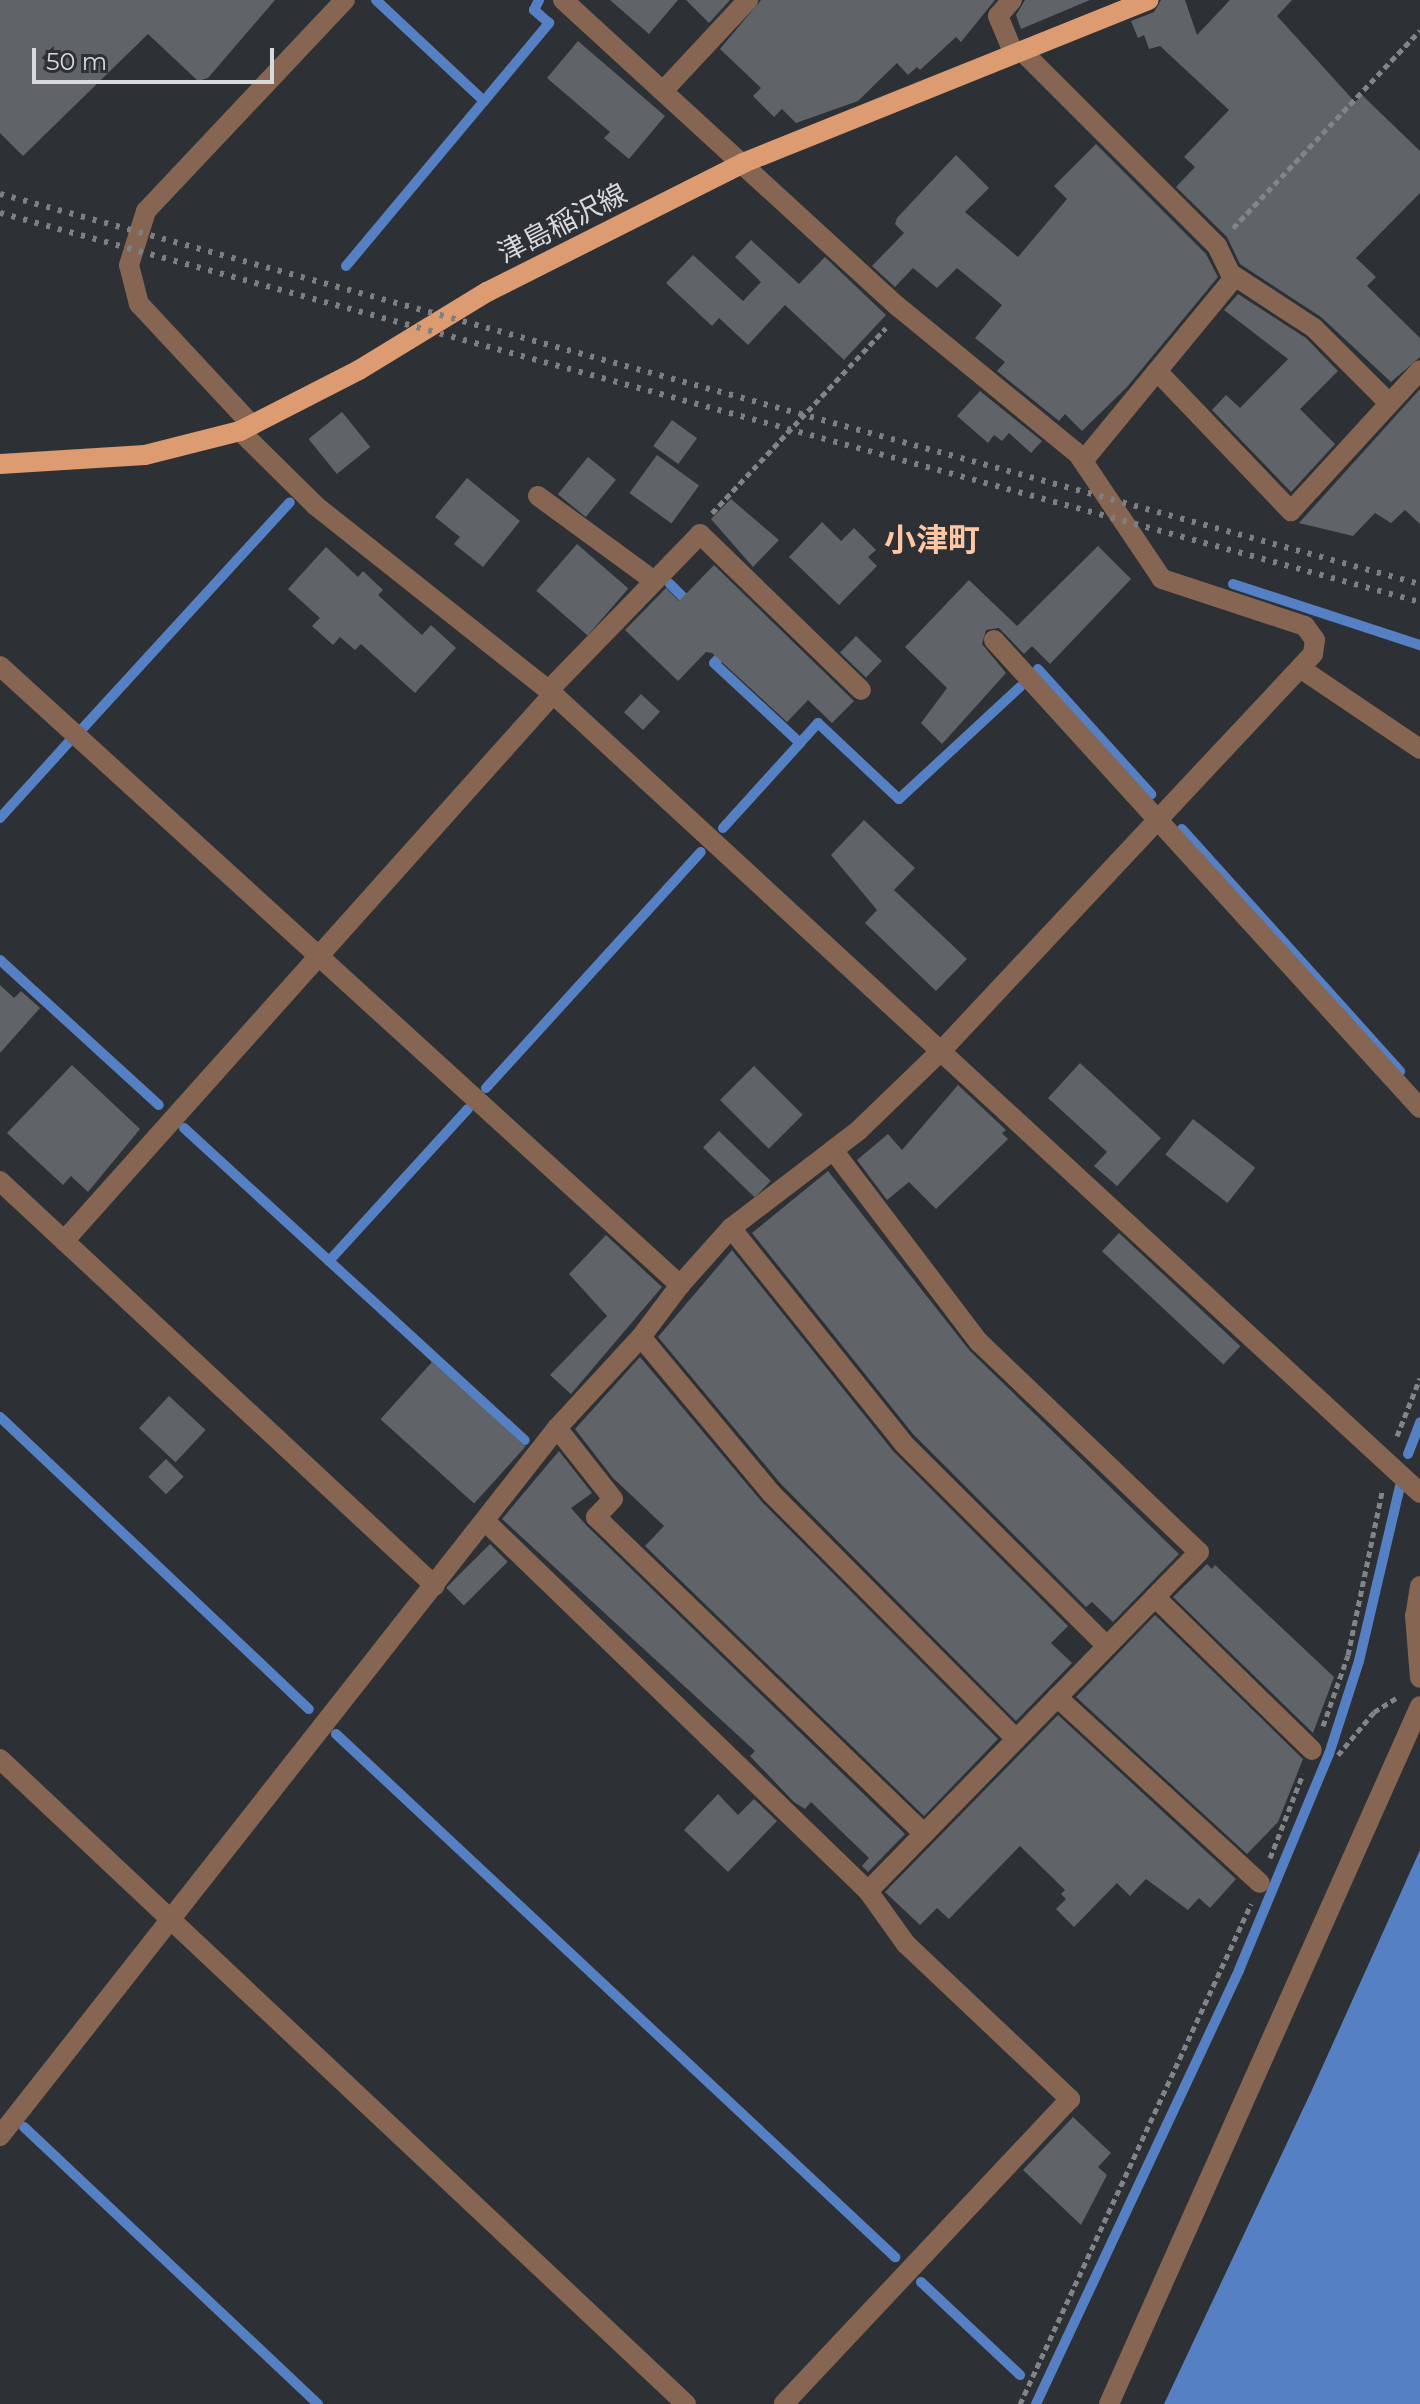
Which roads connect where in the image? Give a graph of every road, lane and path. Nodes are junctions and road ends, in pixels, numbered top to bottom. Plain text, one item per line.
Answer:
1 (345, 0) edge
2 (563, 0) edge
3 (748, 0) edge
4 (1012, 0) edge
5 (1148, 0) edge
6 (1420, 30) edge
7 (1018, 52) junction
8 (663, 91) junction
9 (743, 163) junction
10 (1217, 246) junction
11 (1230, 273) junction
12 (903, 311) junction
13 (1420, 370) edge
14 (1157, 371) junction
15 (1387, 401) junction
16 (246, 428) junction
17 (1083, 461) junction
18 (0, 464) edge
19 (538, 496) dead end
20 (700, 534) junction
21 (654, 581) junction
22 (994, 640) dead end
23 (0, 666) edge
24 (1300, 668) junction
25 (861, 690) dead end
26 (551, 692) junction
27 (1420, 749) edge
28 (1158, 820) junction
29 (321, 957) junction
30 (943, 1049) junction
31 (1420, 1108) edge
32 (833, 1150) junction
33 (0, 1181) edge
34 (731, 1228) junction
35 (64, 1241) junction
36 (680, 1285) junction
37 (641, 1337) junction
38 (1420, 1378) edge
39 (557, 1428) junction
40 (1388, 1460) junction
41 (1420, 1493) edge
42 (485, 1521) junction
43 (435, 1586) junction
44 (1420, 1586) edge
45 (1155, 1597) junction
46 (1107, 1646) junction
47 (1416, 1693) edge
48 (1057, 1697) junction
49 (1016, 1739) junction
50 (1312, 1750) junction
51 (1336, 1758) dead end
52 (0, 1759) edge
53 (924, 1834) junction
54 (1260, 1883) junction
55 (868, 1891) junction
56 (172, 1920) junction
57 (0, 2136) edge
58 (686, 2404) edge
59 (784, 2404) edge
60 (1020, 2404) edge
61 (1109, 2404) edge

1 - 16 street
2 - 8 street
3 - 8 street
4 - 7 street
5 - 7 main road, 津島稲沢線
6 - 10 path
7 - 9 main road, 津島稲沢線
7 - 10 street
8 - 9 street
9 - 12 street
9 - 16 main road, 津島稲沢線
10 - 11 street
11 - 14 street
11 - 15 street
12 - 17 street
12 - 20 path
13 - 15 street
14 - 15 street
14 - 17 street
16 - 18 main road, 津島稲沢線
16 - 26 street
17 - 24 street
19 - 21 street
20 - 21 street
20 - 25 street
21 - 26 street
22 - 28 street
23 - 29 street
24 - 27 street
24 - 28 street
26 - 29 street
26 - 30 street
28 - 30 street
28 - 31 street
29 - 35 street
29 - 36 street
30 - 32 street
30 - 40 street
32 - 34 street
32 - 45 street
33 - 35 street
34 - 36 street
34 - 46 street
35 - 43 street
36 - 37 street
37 - 39 street
37 - 49 street
38 - 40 path
39 - 42 street
39 - 53 street
40 - 41 street
40 - 50 path
42 - 43 street
42 - 55 street
43 - 56 street
44 - 47 street
45 - 46 street
45 - 50 street
46 - 48 street
47 - 51 path
47 - 61 street
48 - 49 street
48 - 54 street
49 - 53 street
50 - 54 path
52 - 56 street
53 - 55 street
54 - 60 path
55 - 59 street
56 - 57 street
56 - 58 street

